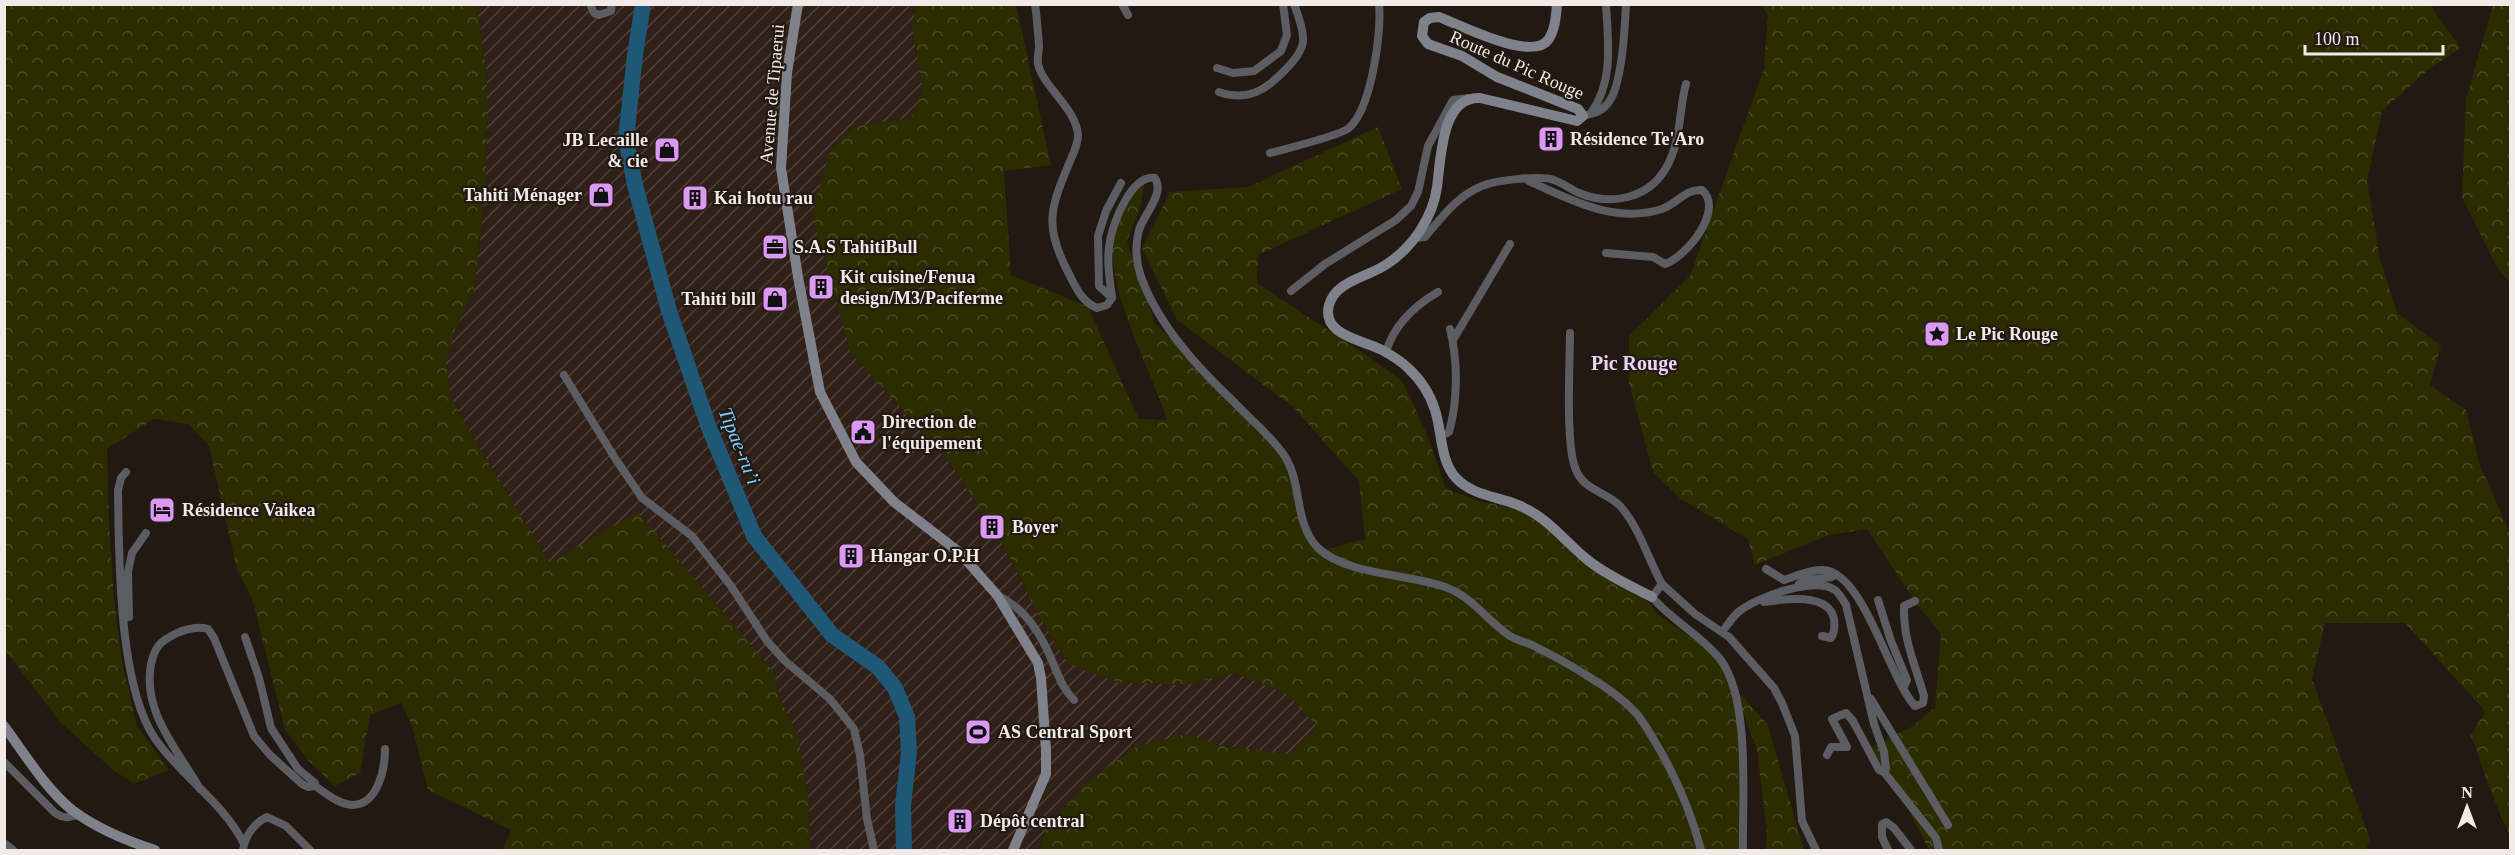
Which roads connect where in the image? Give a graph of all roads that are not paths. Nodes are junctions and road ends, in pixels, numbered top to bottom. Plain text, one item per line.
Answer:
1 (590, 4) edge
2 (612, 4) edge
3 (798, 4) edge
4 (1035, 4) edge
5 (1122, 4) edge
6 (1283, 4) edge
7 (1294, 4) edge
8 (1378, 4) edge
9 (1557, 4) edge
10 (1606, 4) edge
11 (1626, 4) edge
12 (1128, 15) dead end
13 (1216, 68) dead end
14 (1686, 84) dead end
15 (1220, 92) dead end
16 (1468, 98) junction
17 (1587, 115) junction
18 (1270, 153) dead end
19 (1526, 180) junction
20 (1120, 183) dead end
21 (1416, 238) junction
22 (1510, 244) dead end
23 (1606, 253) dead end
24 (1291, 291) dead end
25 (1438, 292) dead end
26 (1112, 298) junction
27 (1450, 329) dead end
28 (1570, 333) dead end
29 (1453, 340) junction
30 (1386, 352) junction
31 (564, 375) dead end
32 (1441, 436) junction
33 (126, 472) dead end
34 (146, 533) dead end
35 (1766, 570) dead end
36 (1833, 573) junction
37 (1662, 584) junction
38 (1794, 588) junction
39 (997, 594) junction
40 (1652, 597) junction
41 (1878, 600) dead end
42 (1915, 601) dead end
43 (1752, 604) junction
44 (1722, 632) junction
45 (1822, 636) dead end
46 (245, 637) dead end
47 (134, 682) junction
48 (1904, 687) junction
49 (1867, 694) junction
50 (1074, 699) dead end
51 (4, 726) edge
52 (385, 749) dead end
53 (1827, 755) dead end
54 (4, 762) edge
55 (1884, 772) junction
56 (315, 786) junction
57 (200, 789) junction
58 (80, 814) junction
59 (1948, 825) dead end
60 (4, 843) edge
61 (244, 847) edge
62 (13, 850) edge
63 (155, 850) edge
64 (310, 850) edge
65 (874, 850) edge
66 (1012, 850) edge
67 (1701, 850) edge
68 (1743, 850) edge
69 (1816, 850) edge
70 (1888, 850) edge
71 (1911, 850) edge
72 (1939, 850) edge

1 - 2 street
3 - 39 street, Avenue de Tipaerui
4 - 26 street
5 - 12 street
6 - 13 street
7 - 15 street
8 - 18 street
9 - 17 street, Route du Pic Rouge
10 - 17 street
11 - 17 street
14 - 19 street
16 - 17 street, Route du Pic Rouge
16 - 21 street
16 - 24 street
19 - 21 street
19 - 23 street
20 - 26 street
21 - 30 street
22 - 29 street
25 - 30 street
26 - 67 street
27 - 29 street
28 - 37 street
29 - 32 street
30 - 32 street
31 - 65 street
32 - 40 street
33 - 47 street
34 - 47 street
35 - 36 street
36 - 38 street
36 - 48 street
37 - 40 street
37 - 44 street
38 - 43 street
38 - 49 street
39 - 50 street
39 - 66 street, Avenue de Tipaerui
40 - 68 street
41 - 48 street
42 - 48 street
43 - 44 street
43 - 45 street
44 - 69 street
46 - 56 street
47 - 57 street
49 - 55 street
49 - 59 street
51 - 58 street
52 - 56 street
53 - 55 street
54 - 58 street
55 - 72 street
56 - 57 street
57 - 61 street
58 - 63 street
60 - 62 street
61 - 64 street
70 - 71 street

